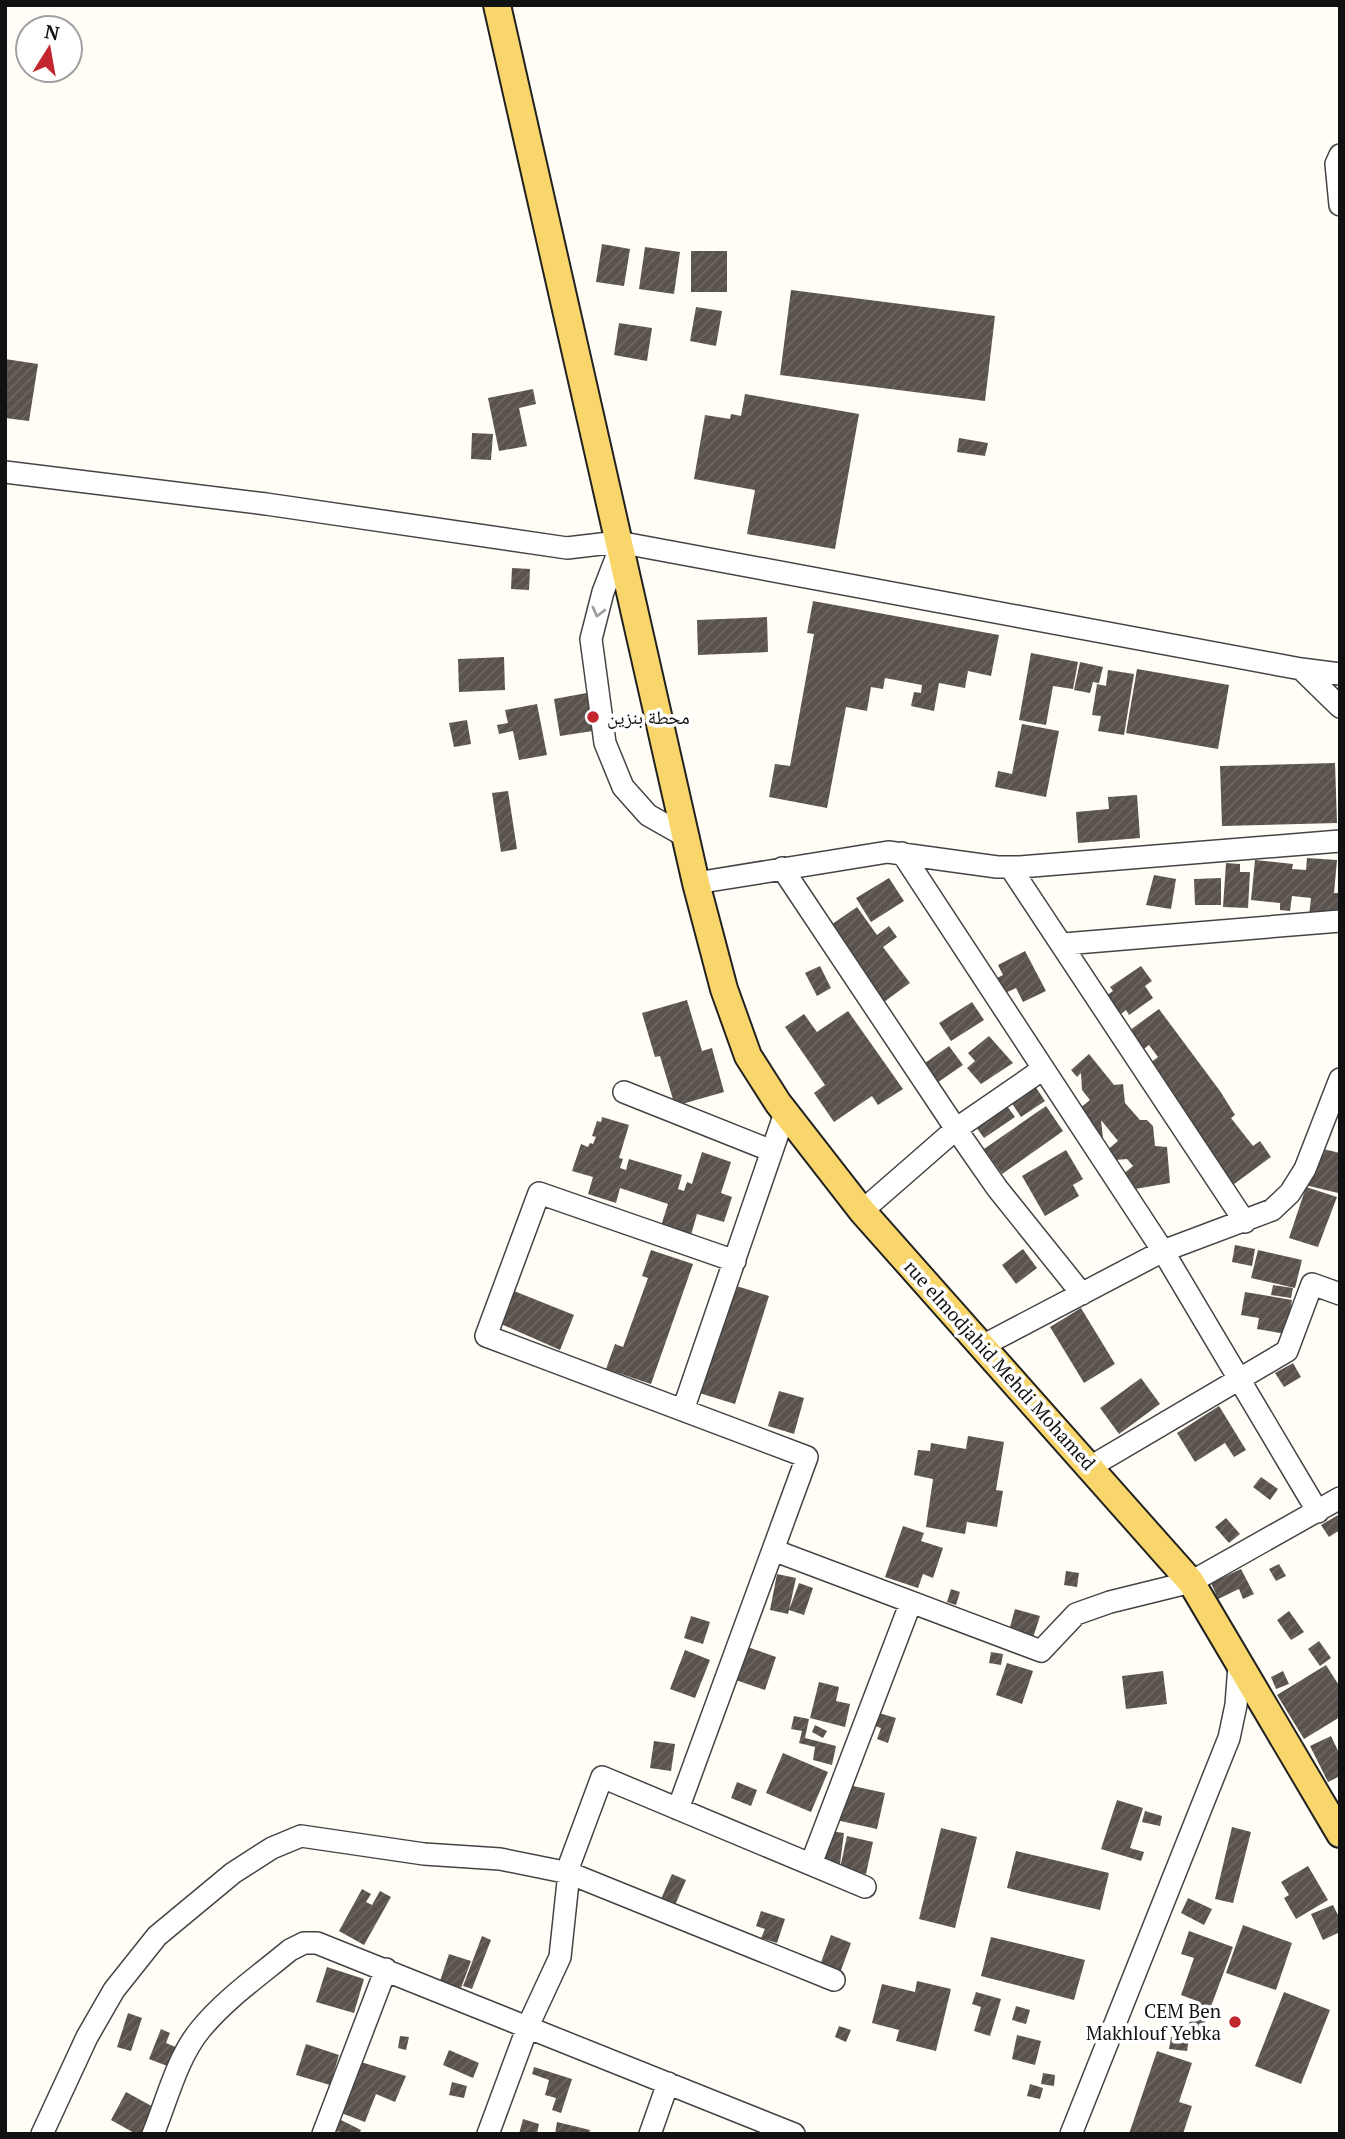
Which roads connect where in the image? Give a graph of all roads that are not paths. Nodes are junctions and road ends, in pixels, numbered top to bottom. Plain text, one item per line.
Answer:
1 (497, 5) edge
2 (1340, 155) edge
3 (1340, 205) edge
4 (5, 472) edge
5 (619, 545) junction
6 (1301, 669) junction
7 (1340, 674) edge
8 (1340, 707) edge
9 (685, 836) junction
10 (1340, 841) edge
11 (902, 853) junction
12 (1010, 867) junction
13 (782, 868) junction
14 (696, 883) junction
15 (1340, 921) edge
16 (1064, 944) junction
17 (1043, 1069) junction
18 (1340, 1079) edge
19 (624, 1092) dead end
20 (786, 1113) junction
21 (956, 1129) junction
22 (1331, 1129) edge
23 (772, 1152) junction
24 (862, 1211) junction
25 (1245, 1222) junction
26 (1163, 1251) junction
27 (735, 1261) junction
28 (1082, 1294) junction
29 (1340, 1294) edge
30 (984, 1345) junction
31 (1240, 1381) junction
32 (683, 1410) junction
33 (1090, 1466) junction
34 (1340, 1499) edge
35 (1318, 1512) junction
36 (773, 1550) junction
37 (1191, 1582) junction
38 (911, 1602) junction
39 (1239, 1665) junction
40 (678, 1809) junction
41 (1340, 1834) edge
42 (811, 1864) junction
43 (569, 1873) junction
44 (865, 1887) dead end
45 (386, 1969) junction
46 (834, 1980) dead end
47 (528, 2026) junction
48 (668, 2083) junction
49 (41, 2134) edge
50 (153, 2134) edge
51 (323, 2134) edge
52 (488, 2134) edge
53 (650, 2134) edge
54 (794, 2134) edge
55 (1071, 2134) edge

1 - 5 main road, rue elmodjahid Mehdi Mohamed
2 - 3 street
4 - 5 street
5 - 6 street
5 - 9 main road, rue elmodjahid Mehdi Mohamed
5 -> 9 street
6 - 7 street
6 - 8 street
9 - 14 main road, rue elmodjahid Mehdi Mohamed
10 - 12 street
11 - 12 street
11 - 13 street
11 - 17 street
12 - 16 street
13 - 14 street
13 - 21 street
14 - 20 main road, rue elmodjahid Mehdi Mohamed
15 - 16 street
16 - 25 street
17 - 21 street
17 - 26 street
18 - 22 street
19 - 23 street
20 - 23 street
20 - 24 main road, rue elmodjahid Mehdi Mohamed
21 - 24 street
21 - 28 street
22 - 25 street
23 - 27 street
24 - 30 main road, rue elmodjahid Mehdi Mohamed
25 - 26 street
26 - 28 street
26 - 31 street
27 - 32 street
27 - 32 street
28 - 30 street
29 - 31 street
30 - 33 main road, rue elmodjahid Mehdi Mohamed
31 - 33 street
31 - 35 street
32 - 36 street
33 - 37 main road, rue elmodjahid Mehdi Mohamed
34 - 35 street
35 - 37 street
36 - 38 street
36 - 40 street
37 - 38 street
37 - 39 main road, rue elmodjahid Mehdi Mohamed
38 - 42 street
39 - 41 main road, rue elmodjahid Mehdi Mohamed
39 - 55 street
40 - 42 street
40 - 43 street
42 - 44 street
43 - 46 street
43 - 47 street
43 - 49 street
45 - 47 street
45 - 50 street
45 - 51 street
47 - 48 street
47 - 52 street
48 - 53 street
48 - 54 street

